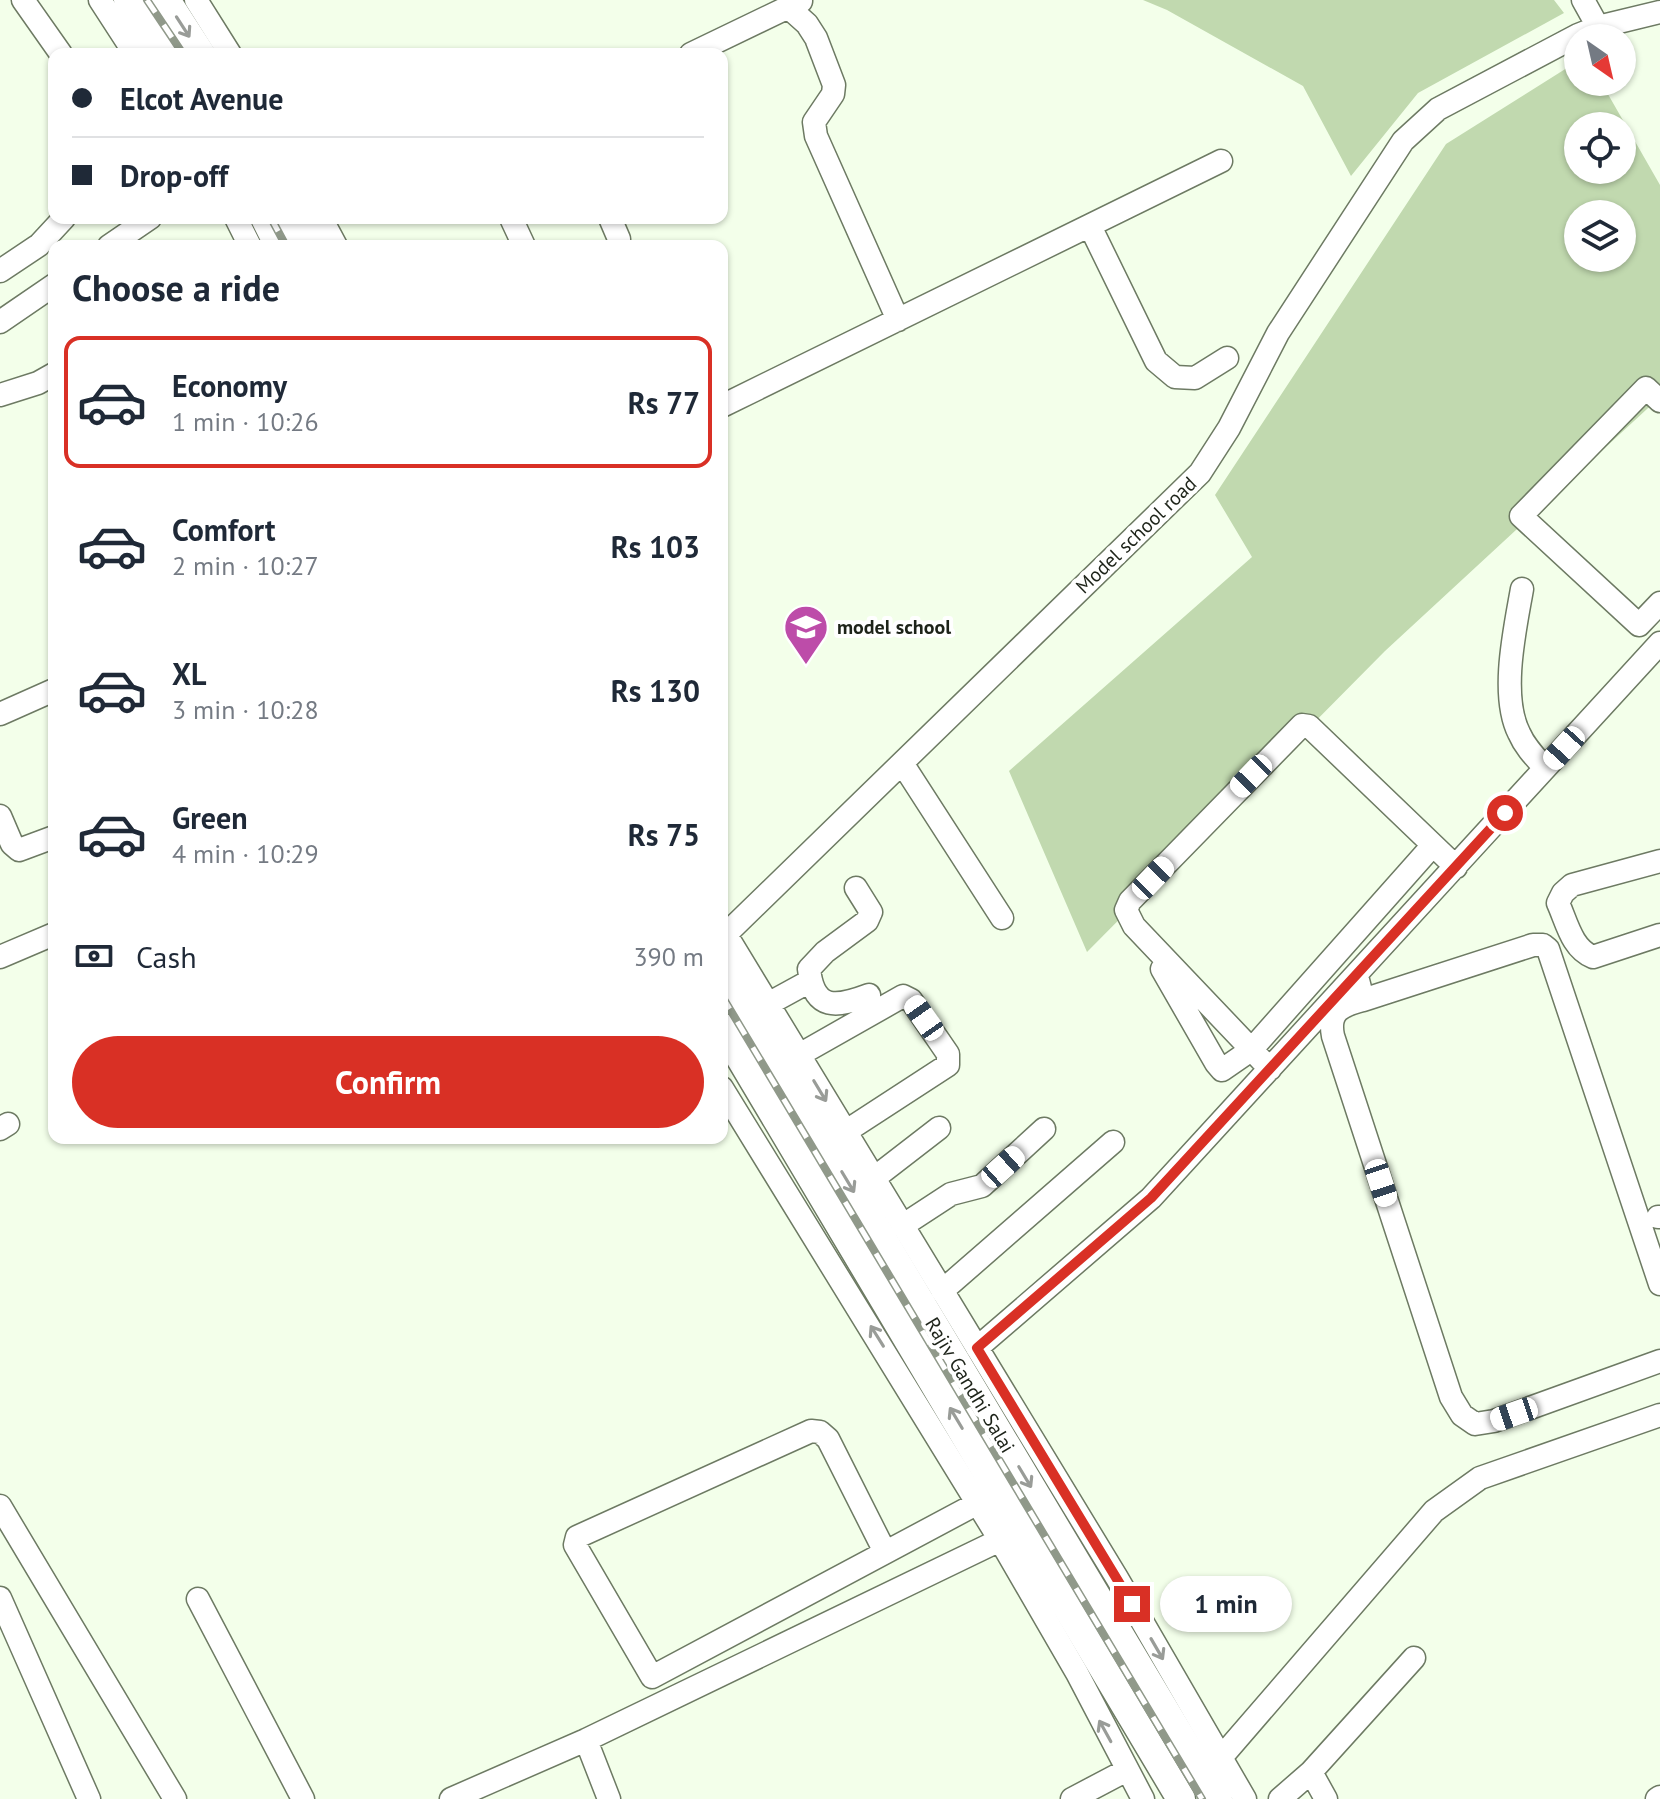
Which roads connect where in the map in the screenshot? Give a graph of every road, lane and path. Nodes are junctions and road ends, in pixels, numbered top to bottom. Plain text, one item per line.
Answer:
1 (23, 0) edge
2 (100, 0) edge
3 (128, 0) edge
4 (166, 0) edge
5 (196, 0) edge
6 (1583, 0) edge
7 (795, 3) edge
8 (1646, 14) edge
9 (1596, 24) edge
10 (1609, 24) edge
11 (1564, 42) edge
12 (57, 48) edge
13 (131, 48) edge
14 (159, 48) edge
15 (197, 48) edge
16 (226, 48) edge
17 (703, 48) edge
18 (1221, 161) dead end
19 (58, 224) edge
20 (133, 224) edge
21 (1090, 226) junction
22 (116, 240) edge
23 (0, 271) edge
24 (48, 289) edge
25 (898, 320) junction
26 (0, 322) edge
27 (1227, 358) dead end
28 (48, 377) edge
29 (0, 395) edge
30 (1660, 401) edge
31 (728, 403) edge
32 (1522, 589) dead end
33 (1660, 603) edge
34 (1660, 643) edge
35 (48, 693) edge
36 (0, 714) edge
37 (902, 763) junction
38 (1545, 768) junction
39 (0, 816) edge
40 (48, 839) edge
41 (1433, 845) junction
42 (1660, 861) edge
43 (1456, 867) junction
44 (856, 888) dead end
45 (1002, 918) dead end
46 (728, 928) edge
47 (1660, 935) edge
48 (48, 937) edge
49 (1145, 939) junction
50 (728, 941) edge
51 (0, 957) edge
52 (1357, 976) junction
53 (728, 980) edge
54 (810, 981) junction
55 (869, 995) dead end
56 (1363, 1000) junction
57 (768, 1004) junction
58 (728, 1045) edge
59 (1251, 1050) junction
60 (799, 1055) junction
61 (1270, 1069) junction
62 (728, 1098) edge
63 (939, 1128) dead end
64 (1044, 1129) dead end
65 (845, 1132) junction
66 (1113, 1142) dead end
67 (873, 1179) junction
68 (893, 1234) junction
69 (860, 1257) junction
70 (904, 1275) junction
71 (1660, 1284) edge
72 (880, 1290) junction
73 (942, 1291) junction
74 (977, 1348) junction
75 (1660, 1361) edge
76 (1660, 1415) edge
77 (978, 1503) junction
78 (0, 1506) edge
79 (1000, 1540) junction
80 (885, 1552) junction
81 (0, 1598) edge
82 (198, 1599) dead end
83 (1051, 1602) junction
84 (1414, 1658) dead end
85 (1141, 1671) junction
86 (652, 1677) junction
87 (1114, 1687) junction
88 (668, 1701) junction
89 (586, 1740) junction
90 (1127, 1770) junction
91 (1311, 1772) junction
92 (1214, 1778) edge
93 (89, 1799) edge
94 (175, 1799) edge
95 (303, 1799) edge
96 (451, 1799) edge
97 (609, 1799) edge
98 (1072, 1799) edge
99 (1143, 1799) edge
100 (1181, 1799) edge
101 (1245, 1799) edge
102 (1280, 1799) edge
103 (1326, 1799) edge

1 - 12 street
2 - 13 street
3 - 14 main road
4 -> 15 main road
5 - 16 street
6 - 9 street
7 - 17 street
7 - 25 street
8 - 10 street, Model school road
11 - 37 street, Model school road
18 - 21 street
19 - 23 street
20 - 22 street
21 - 25 street
21 - 27 street
24 - 26 street
25 - 31 street
28 - 29 street
30 - 33 street
32 - 38 street
34 - 38 street
35 - 36 street
37 - 45 street
37 - 46 street, Model school road
38 - 43 street
39 - 40 street
41 - 43 street
41 - 49 street
41 - 59 street
42 - 47 street
43 - 52 street
44 - 54 street
48 - 51 street
49 - 59 street
49 - 59 street
50 - 57 street
52 - 56 street
52 - 61 street
53 -> 68 main road, Rajiv Gandhi Salai
54 - 55 street
54 - 57 street
56 - 71 street
56 - 75 street
57 - 60 street
58 - 69 main road, Rajiv Gandhi Salai
59 - 61 street
60 -> 65 street
60 - 65 street
61 - 74 street
77 -> 62 street
63 - 67 street
64 - 68 street
65 - 67 street
66 - 73 street
67 - 68 street
68 - 69 main road
68 - 70 main road, Rajiv Gandhi Salai
68 - 73 street
69 - 72 main road, Rajiv Gandhi Salai
70 - 72 main road
70 -> 85 main road, Rajiv Gandhi Salai
83 -> 72 main road, Rajiv Gandhi Salai
73 - 74 street
74 -> 92 street
76 - 92 street
77 - 79 street
77 - 80 street
78 - 94 street
79 - 83 street
79 - 88 street
80 - 86 street
80 - 86 street
81 - 93 street
82 - 95 street
83 - 87 main road, Rajiv Gandhi Salai
90 -> 83 street
84 - 91 street
85 - 87 main road
85 - 92 main road, Rajiv Gandhi Salai
86 - 88 street
87 - 100 main road, Rajiv Gandhi Salai
88 - 89 street
89 - 96 street
89 - 97 street
90 - 98 street
90 - 99 street
91 - 102 street
91 - 103 street
92 - 101 street

